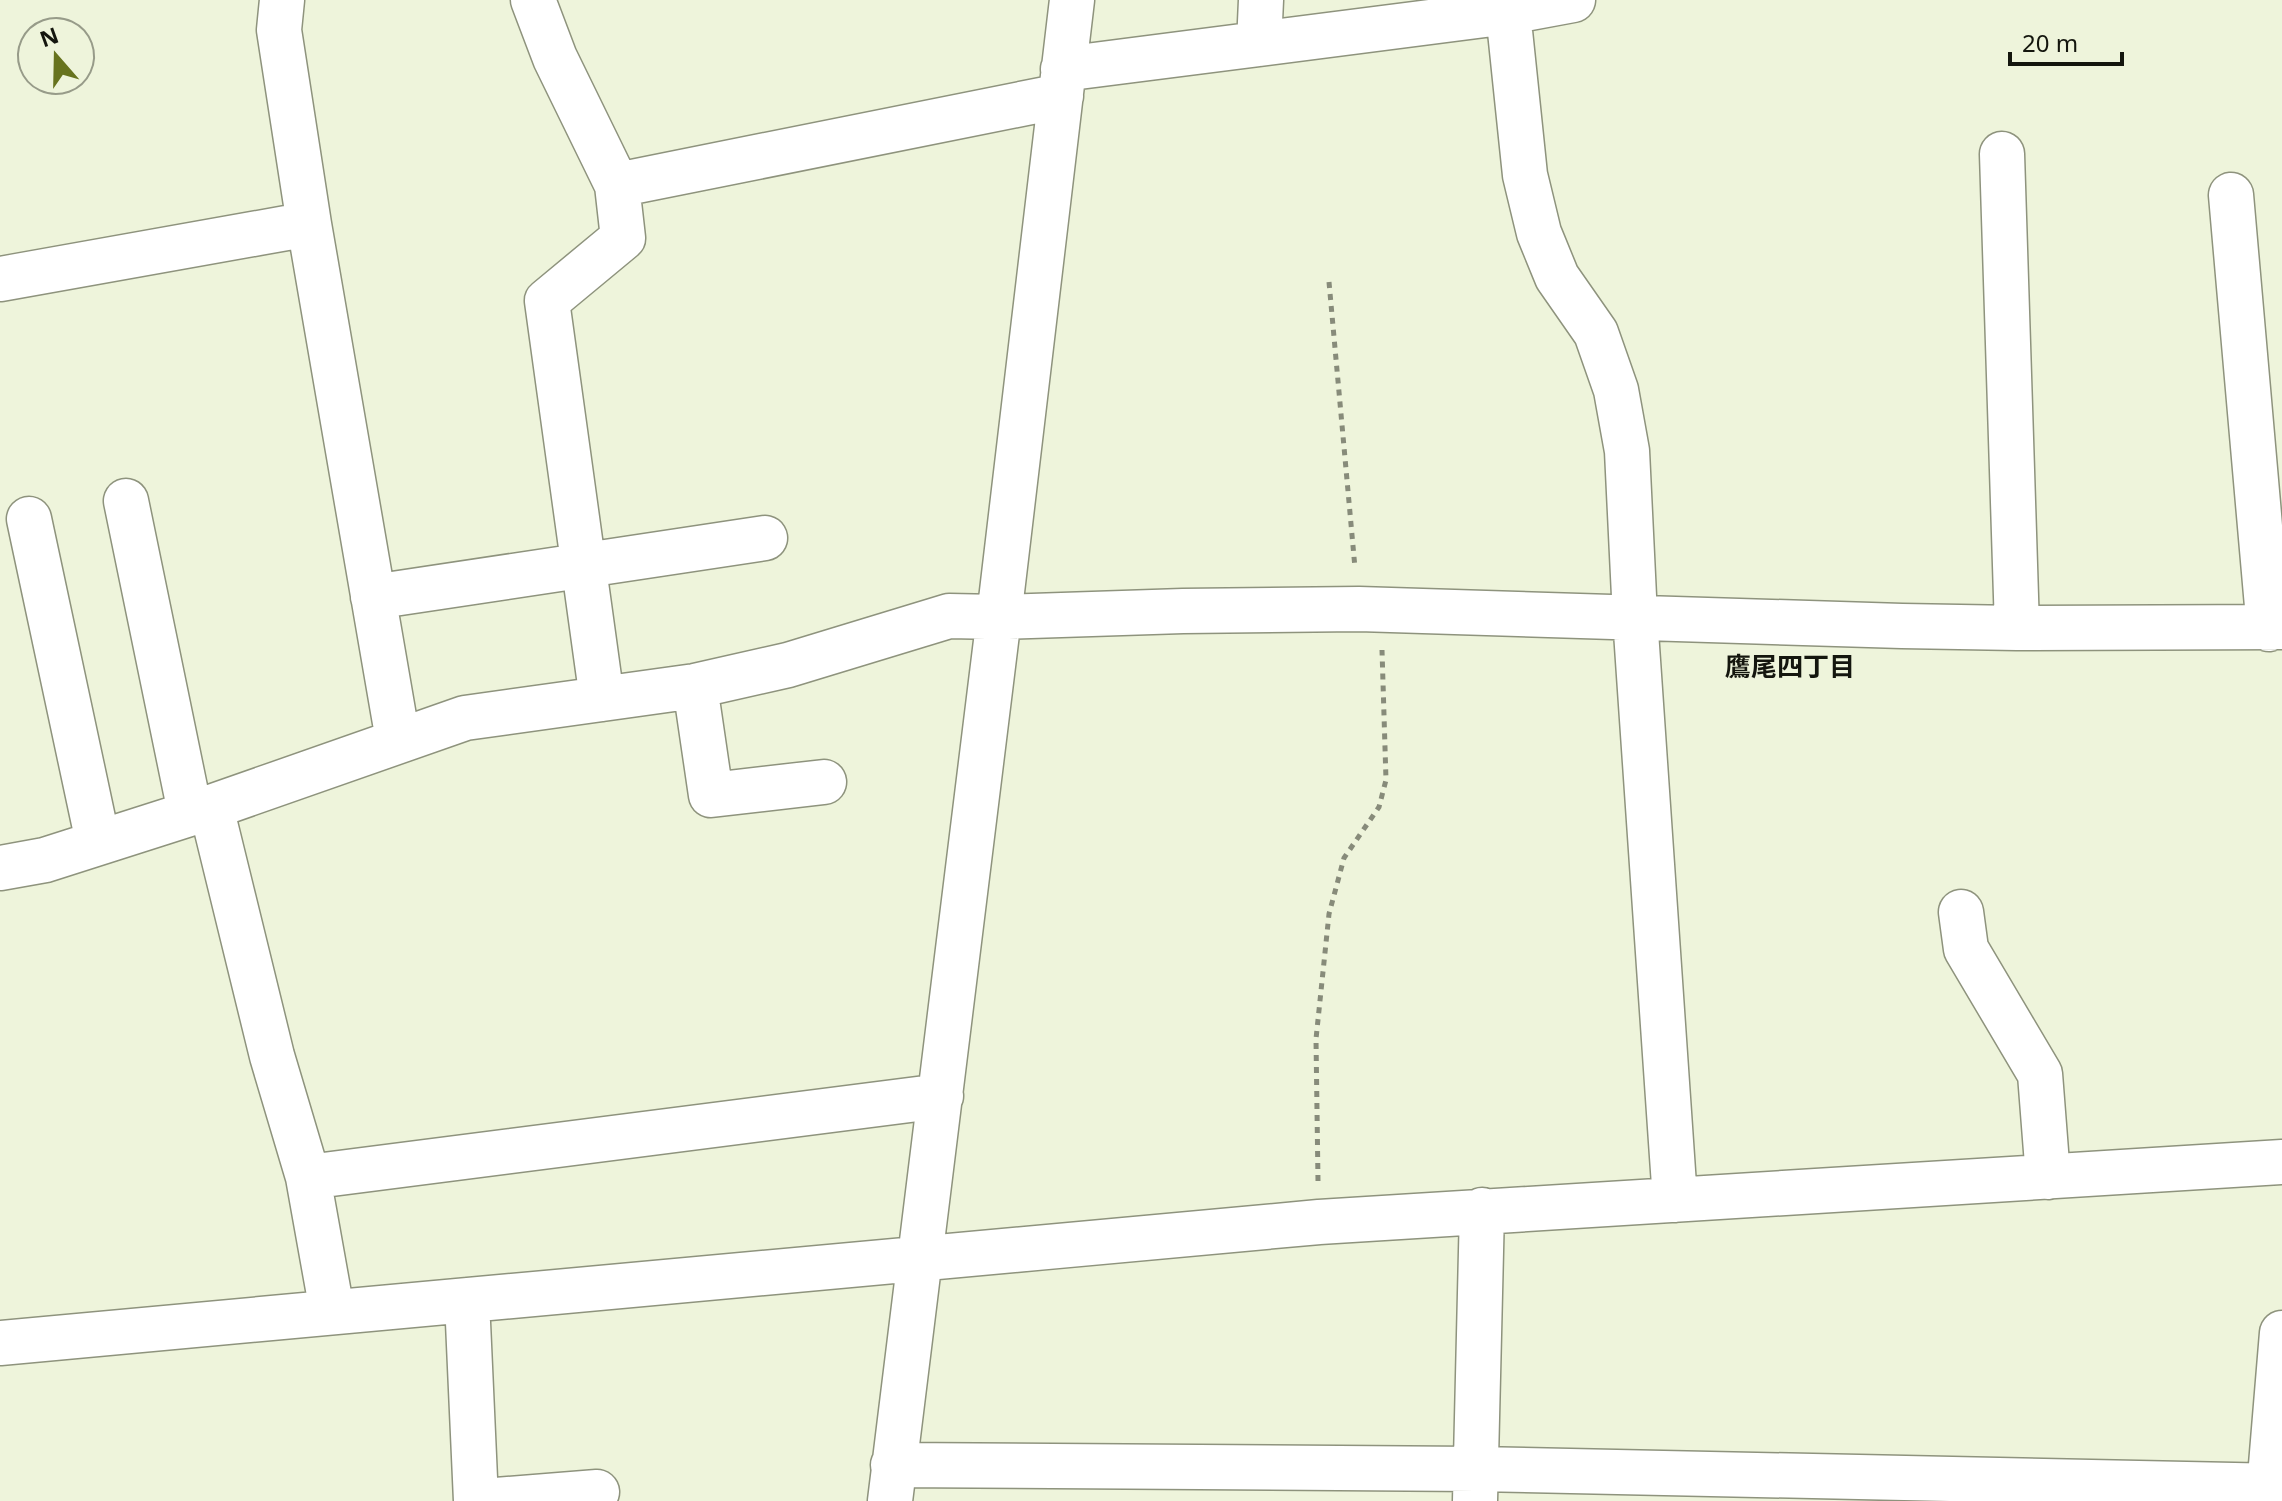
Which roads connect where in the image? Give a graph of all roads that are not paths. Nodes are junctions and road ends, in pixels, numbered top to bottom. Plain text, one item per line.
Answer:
1 (282, 0) edge
2 (533, 0) edge
3 (1072, 0) edge
4 (1261, 0) edge
5 (1573, 0) edge
6 (1508, 12) junction
7 (1259, 44) junction
8 (1062, 83) junction
9 (2002, 154) dead end
10 (617, 185) junction
11 (2231, 195) dead end
12 (309, 224) junction
13 (0, 279) edge
14 (126, 501) dead end
15 (29, 519) dead end
16 (765, 538) dead end
17 (584, 565) junction
18 (373, 597) junction
19 (999, 617) junction
20 (1635, 617) junction
21 (2017, 628) junction
22 (2275, 628) edge
23 (695, 686) junction
24 (602, 699) junction
25 (398, 740) junction
26 (824, 782) dead end
27 (200, 810) junction
28 (98, 842) junction
29 (0, 868) edge
30 (1961, 912) dead end
31 (941, 1096) junction
32 (2282, 1162) edge
33 (308, 1177) junction
34 (2048, 1177) junction
35 (1675, 1200) junction
36 (1482, 1210) junction
37 (921, 1259) junction
38 (467, 1300) junction
39 (332, 1311) junction
40 (2282, 1333) edge
41 (0, 1343) edge
42 (892, 1483) edge
43 (1212, 1484) edge
44 (1475, 1485) edge
45 (2273, 1491) edge
46 (597, 1492) dead end
47 (476, 1501) edge
48 (483, 1501) edge

1 - 12 street
2 - 10 street
3 - 8 street
4 - 7 street
5 - 6 street
6 - 7 street
6 - 20 street
7 - 8 street
8 - 10 street
8 - 19 street
9 - 21 street
10 - 17 street
11 - 22 street
12 - 13 street
12 - 18 street
14 - 27 street
15 - 28 street
16 - 17 street
17 - 18 street
17 - 24 street
18 - 25 street
19 - 20 street
19 - 23 street
19 - 31 street
20 - 21 street
20 - 35 street
21 - 22 street
23 - 24 street
23 - 26 street
24 - 25 street
25 - 27 street
27 - 28 street
27 - 33 street
28 - 29 street
30 - 34 street
31 - 33 street
31 - 37 street
32 - 34 street
33 - 39 street
34 - 35 street
35 - 36 street
36 - 37 street
36 - 44 street
37 - 38 street
37 - 42 street
38 - 39 street
38 - 47 street
39 - 41 street
40 - 45 street
42 - 43 street
43 - 44 street
44 - 45 street
46 - 48 street

